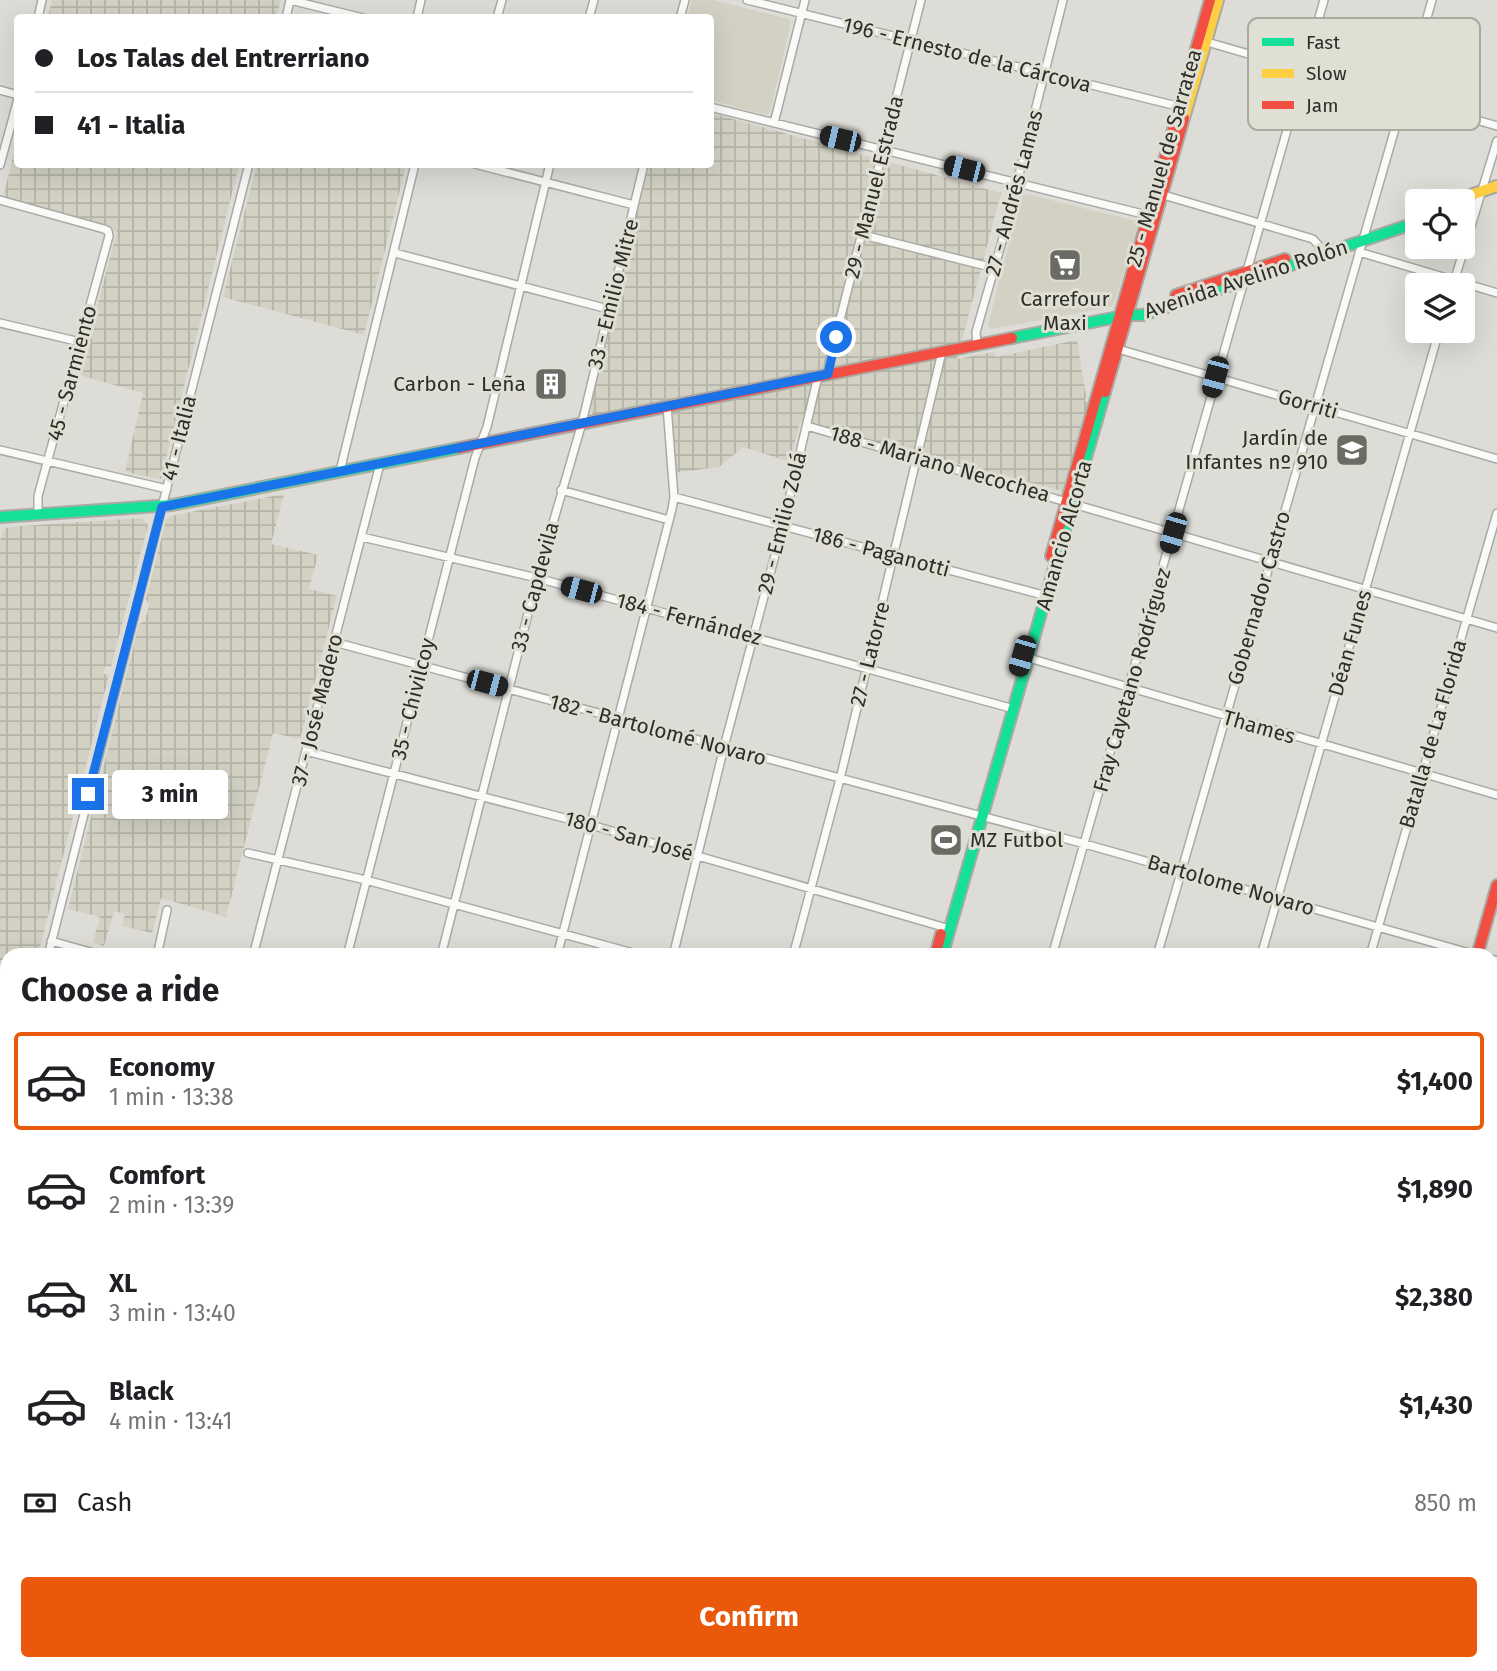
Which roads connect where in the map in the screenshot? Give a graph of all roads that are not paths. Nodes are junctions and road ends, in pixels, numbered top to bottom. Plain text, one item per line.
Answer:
1 (290, 0) edge
2 (747, 0) edge
3 (805, 0) edge
4 (921, 0) edge
5 (1063, 0) edge
6 (1214, 0) edge
7 (1324, 0) edge
8 (1432, 0) edge
9 (347, 14) edge
10 (802, 14) junction
11 (1319, 18) edge
12 (1427, 18) edge
13 (911, 42) junction
14 (1207, 42) junction
15 (1248, 53) edge
16 (1045, 74) junction
17 (714, 108) edge
18 (1184, 108) junction
19 (14, 112) edge
20 (1480, 120) edge
21 (774, 123) junction
22 (1497, 125) edge
23 (1286, 130) edge
24 (1394, 130) edge
25 (1497, 141) edge
26 (885, 150) junction
27 (0, 164) edge
28 (248, 168) edge
29 (414, 168) edge
30 (491, 168) edge
31 (550, 168) edge
32 (643, 168) edge
33 (546, 182) junction
34 (1017, 182) junction
35 (1497, 186) edge
36 (1158, 193) junction
37 (1497, 194) edge
38 (1480, 196) junction
39 (1475, 197) edge
40 (1475, 199) edge
41 (0, 200) edge
42 (634, 205) junction
43 (1147, 215) junction
44 (1405, 220) edge
45 (1259, 223) junction
46 (1405, 226) edge
47 (863, 235) junction
48 (1362, 241) junction
49 (1321, 247) junction
50 (395, 253) junction
51 (994, 268) junction
52 (1432, 273) edge
53 (1457, 273) edge
54 (1244, 277) junction
55 (520, 287) junction
56 (1475, 288) edge
57 (1497, 293) edge
58 (608, 309) junction
59 (1123, 316) junction
60 (0, 323) edge
61 (80, 342) junction
62 (1435, 343) edge
63 (976, 344) junction
64 (1118, 349) junction
65 (942, 352) junction
66 (823, 375) junction
67 (1215, 377) junction
68 (667, 406) junction
69 (1314, 406) junction
70 (582, 423) junction
71 (807, 426) junction
72 (1409, 433) junction
73 (480, 443) junction
74 (0, 450) edge
75 (918, 457) junction
76 (1497, 459) edge
77 (48, 461) junction
78 (380, 464) junction
79 (340, 472) junction
80 (167, 489) junction
81 (561, 490) junction
82 (674, 497) junction
83 (1069, 502) junction
84 (162, 507) junction
85 (1497, 513) edge
86 (38, 514) junction
87 (0, 517) edge
88 (670, 520) junction
89 (783, 525) junction
90 (1173, 533) junction
91 (362, 537) junction
92 (894, 555) junction
93 (450, 557) junction
94 (1269, 562) junction
95 (537, 578) junction
96 (1365, 589) junction
97 (1044, 595) junction
98 (646, 608) junction
99 (1466, 619) junction
100 (1497, 628) edge
101 (753, 636) junction
102 (334, 642) junction
103 (1025, 657) junction
104 (421, 665) junction
105 (867, 668) junction
106 (509, 689) junction
107 (1129, 689) junction
108 (1011, 707) junction
109 (1226, 717) junction
110 (618, 719) junction
111 (1321, 744) junction
112 (724, 747) junction
113 (306, 751) junction
114 (394, 773) junction
115 (1422, 773) junction
116 (840, 779) junction
117 (1497, 795) edge
118 (483, 796) junction
119 (979, 817) junction
120 (591, 825) junction
121 (1085, 844) junction
122 (248, 853) dead end
123 (696, 855) junction
124 (279, 859) junction
125 (1182, 871) junction
126 (366, 880) junction
127 (1497, 885) edge
128 (811, 887) junction
129 (1277, 898) junction
130 (456, 904) junction
131 (167, 910) dead end
132 (1378, 927) junction
133 (947, 928) junction
134 (562, 935) junction
135 (51, 941) junction
136 (50, 948) edge
137 (76, 948) edge
138 (158, 948) edge
139 (255, 948) edge
140 (349, 948) edge
141 (443, 948) edge
142 (559, 948) edge
143 (612, 948) edge
144 (675, 948) edge
145 (795, 948) edge
146 (942, 948) edge
147 (1054, 948) edge
148 (1159, 948) edge
149 (1263, 948) edge
150 (1372, 948) edge
151 (1453, 948) edge
152 (1480, 948) edge

1 - 9 street
2 - 10 street, 196 - Ernesto de la Cárcova
3 - 10 street
4 - 13 street, 29 - Manuel Estrada
5 - 16 street, 27 - Andrés Lamas
6 - 14 main road
6 - 18 main road, 25 - Manuel de Sarratea
7 - 11 street, Fray Cayetano Rodríguez
8 - 12 street, Gobernador Castro
10 - 13 street, 196 - Ernesto de la Cárcova
10 - 21 street
13 - 16 street, 196 - Ernesto de la Cárcova
13 - 26 street, 29 - Manuel Estrada
14 - 15 street
14 - 18 main road
16 - 18 street, 196 - Ernesto de la Cárcova
16 - 34 street, 27 - Andrés Lamas
17 - 21 street
18 - 36 main road
19 - 27 street
20 - 22 street
21 - 26 street
23 - 45 street, Fray Cayetano Rodríguez
24 - 48 street, Gobernador Castro
25 - 38 street
26 - 34 street
26 - 47 street, 29 - Manuel Estrada
28 - 80 street, 41 - Italia
29 - 50 street
30 - 33 street
31 - 33 street, 35 - Chivilcoy
32 - 42 street, 33 - Emilio Mitre
33 - 42 street
33 - 55 street, 35 - Chivilcoy
34 - 43 street
34 - 51 street, 27 - Andrés Lamas
35 - 38 main road
36 - 43 main road, 25 - Manuel de Sarratea
36 - 45 street
36 - 59 main road
37 - 38 main road
38 - 39 main road
38 - 40 main road
38 - 53 street
41 - 61 street, 45 - Sarmiento
42 - 58 street, 33 - Emilio Mitre
43 - 59 main road, 25 - Manuel de Sarratea
44 - 48 main road, Avenida Avelino Rolón
45 - 49 street
45 - 54 street, Fray Cayetano Rodríguez
46 - 48 main road, Avenida Avelino Rolón
47 - 51 street
47 - 66 street, 29 - Manuel Estrada
48 - 49 main road, Avenida Avelino Rolón
48 - 52 street
48 - 54 main road, Avenida Avelino Rolón
48 - 69 street, Gobernador Castro
49 - 54 main road, Avenida Avelino Rolón
50 - 55 street
50 - 79 street
51 - 63 street, 27 - Andrés Lamas
54 - 59 main road, Avenida Avelino Rolón
54 - 67 street, Fray Cayetano Rodríguez
55 - 58 street
55 - 73 street, 35 - Chivilcoy
56 - 57 street
58 - 70 street, 33 - Emilio Mitre
59 - 63 main road, Avenida Avelino Rolón
59 - 64 main road, Amancio Alcorta
59 - 83 main road
60 - 61 street
61 - 77 street, 45 - Sarmiento
62 - 72 street, Déan Funes
63 - 65 main road, Avenida Avelino Rolón
64 - 67 street, Gorriti
64 - 83 main road, Amancio Alcorta
65 - 66 main road, Avenida Avelino Rolón
65 - 75 street, 27 - Latorre
66 - 68 main road, Avenida Avelino Rolón
66 - 71 street, 29 - Emilio Zolá
67 - 69 street, Gorriti
67 - 90 street, Fray Cayetano Rodríguez
68 - 70 main road, Avenida Avelino Rolón
68 - 82 street
69 - 72 street, Gorriti
69 - 94 street, Gobernador Castro
70 - 73 main road, Avenida Avelino Rolón
70 - 81 street, 33 - Capdevila
71 - 75 street, 188 - Mariano Necochea
71 - 89 street, 29 - Emilio Zolá
72 - 76 street, Gorriti
72 - 96 street, Déan Funes
73 - 78 main road, Avenida Avelino Rolón
73 - 93 street, 35 - Chivilcoy
74 - 77 street
75 - 83 street, 188 - Mariano Necochea
75 - 92 street, 27 - Latorre
77 - 80 street
77 - 86 street, 45 - Sarmiento
78 - 79 main road, Avenida Avelino Rolón
78 - 91 street, 37 - José Madero
79 - 84 main road, Avenida Avelino Rolón
80 - 84 street, 41 - Italia
81 - 88 street
81 - 95 street, 33 - Capdevila
82 - 88 street
82 - 89 street, 186 - Paganotti
83 - 90 street, 188 - Mariano Necochea
83 - 97 main road
84 - 86 main road, Avenida Avelino Rolón
84 - 135 street, 41 - Italia
85 - 99 street, Batalla de La Florida
86 - 87 main road, Avenida Avelino Rolón
88 - 98 street
89 - 92 street, 186 - Paganotti
89 - 101 street, 29 - Emilio Zolá
90 - 94 street, 188 - Mariano Necochea
90 - 107 street, Fray Cayetano Rodríguez
91 - 93 street, 184 - Fernández
91 - 102 street, 37 - José Madero
92 - 97 street, 186 - Paganotti
92 - 105 street, 27 - Latorre
93 - 95 street, 184 - Fernández
93 - 104 street, 35 - Chivilcoy
94 - 96 street, 188 - Mariano Necochea
94 - 109 street, Gobernador Castro
95 - 98 street, 184 - Fernández
95 - 106 street, 33 - Capdevila
96 - 99 street, 188 - Mariano Necochea
96 - 111 street, Déan Funes
97 - 103 main road
98 - 101 street, 184 - Fernández
98 - 110 street
99 - 100 street, 188 - Mariano Necochea
99 - 115 street, Batalla de La Florida
101 - 105 street, 184 - Fernández
101 - 112 street, 29 - Emilio Zolá
102 - 104 street, 182 - Bartolomé Novaro
102 - 113 street, 37 - José Madero
103 - 107 street, Thames
103 - 108 main road
104 - 106 street, 182 - Bartolomé Novaro
104 - 114 street, 35 - Chivilcoy
105 - 108 street, 184 - Fernández
105 - 116 street, 27 - Latorre
106 - 110 street, 182 - Bartolomé Novaro
106 - 118 street, 33 - Capdevila
107 - 109 street, Thames
107 - 121 street, Fray Cayetano Rodríguez
108 - 119 main road
109 - 111 street, Thames
109 - 125 street, Gobernador Castro
110 - 112 street, 182 - Bartolomé Novaro
110 - 120 street
111 - 115 street, Thames
111 - 129 street, Déan Funes
112 - 116 street, 182 - Bartolomé Novaro
112 - 123 street, 29 - Emilio Zolá
113 - 114 street, 180 - San José
113 - 124 street, 37 - José Madero
114 - 118 street, 180 - San José
114 - 126 street, 35 - Chivilcoy
115 - 117 street, Thames
115 - 132 street, Batalla de La Florida
116 - 119 street, 182 - Bartolomé Novaro
116 - 128 street, 27 - Latorre
118 - 120 street, 180 - San José
118 - 130 street, 33 - Capdevila
119 - 121 street, Bartolome Novaro
119 - 133 main road
120 - 123 street, 180 - San José
120 - 134 street
121 - 125 street, Bartolome Novaro
121 - 147 street, Fray Cayetano Rodríguez
122 - 124 street
123 - 128 street, 180 - San José
123 - 144 street, 29 - Emilio Zolá
124 - 126 street
124 - 139 street, 37 - José Madero
125 - 129 street, Bartolome Novaro
125 - 148 street, Gobernador Castro
126 - 130 street
126 - 140 street, 35 - Chivilcoy
127 - 152 main road
128 - 133 street, 180 - San José
128 - 145 street, 27 - Latorre
129 - 132 street, Bartolome Novaro
129 - 149 street, Déan Funes
130 - 134 street
130 - 141 street, 33 - Capdevila
131 - 138 street
132 - 150 street, Batalla de La Florida
132 - 151 street, Bartolome Novaro
133 - 146 main road
134 - 142 street
134 - 143 street
135 - 136 street, 41 - Italia
135 - 137 street

